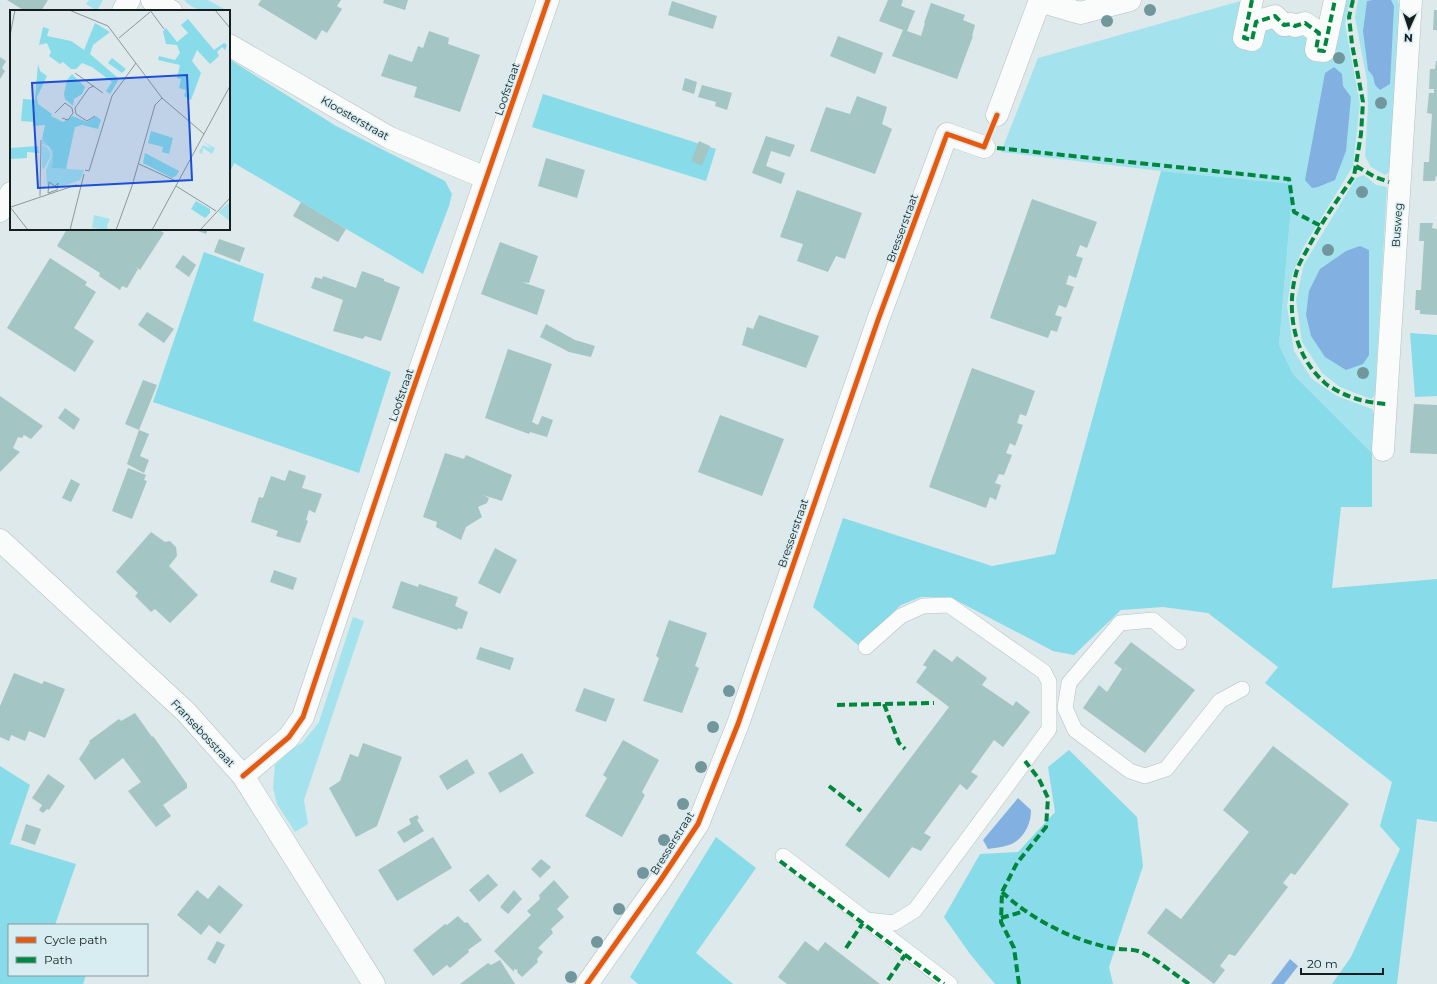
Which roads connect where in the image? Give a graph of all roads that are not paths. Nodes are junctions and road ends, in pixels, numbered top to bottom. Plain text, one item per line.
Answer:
1 (129, 0) edge
2 (152, 0) edge
3 (548, 0) edge
4 (1040, 0) edge
5 (1130, 0) edge
6 (1252, 0) edge
7 (1335, 0) edge
8 (1411, 0) edge
9 (124, 10) edge
10 (168, 10) edge
11 (230, 46) edge
12 (997, 115) dead end
13 (984, 147) dead end
14 (486, 178) junction
15 (10, 195) edge
16 (0, 211) edge
17 (1383, 450) dead end
18 (0, 540) edge
19 (1179, 642) dead end
20 (866, 647) dead end
21 (1242, 689) dead end
22 (243, 776) junction
23 (783, 856) dead end
24 (866, 920) junction
25 (374, 984) edge
26 (586, 984) edge
27 (950, 984) edge

1 - 9 street
2 - 10 street
3 - 14 street, Loofstraat
4 - 5 street
4 - 12 street
6 - 7 street
8 - 17 street, Busweg
11 - 14 street, Kloosterstraat
13 - 26 street, Bresserstraat
14 - 22 street, Loofstraat
15 - 16 street
18 - 22 street, Fransebosstraat
19 - 21 lane
20 - 24 lane
22 - 25 street, Fransebosstraat
23 - 24 lane
24 - 27 lane

